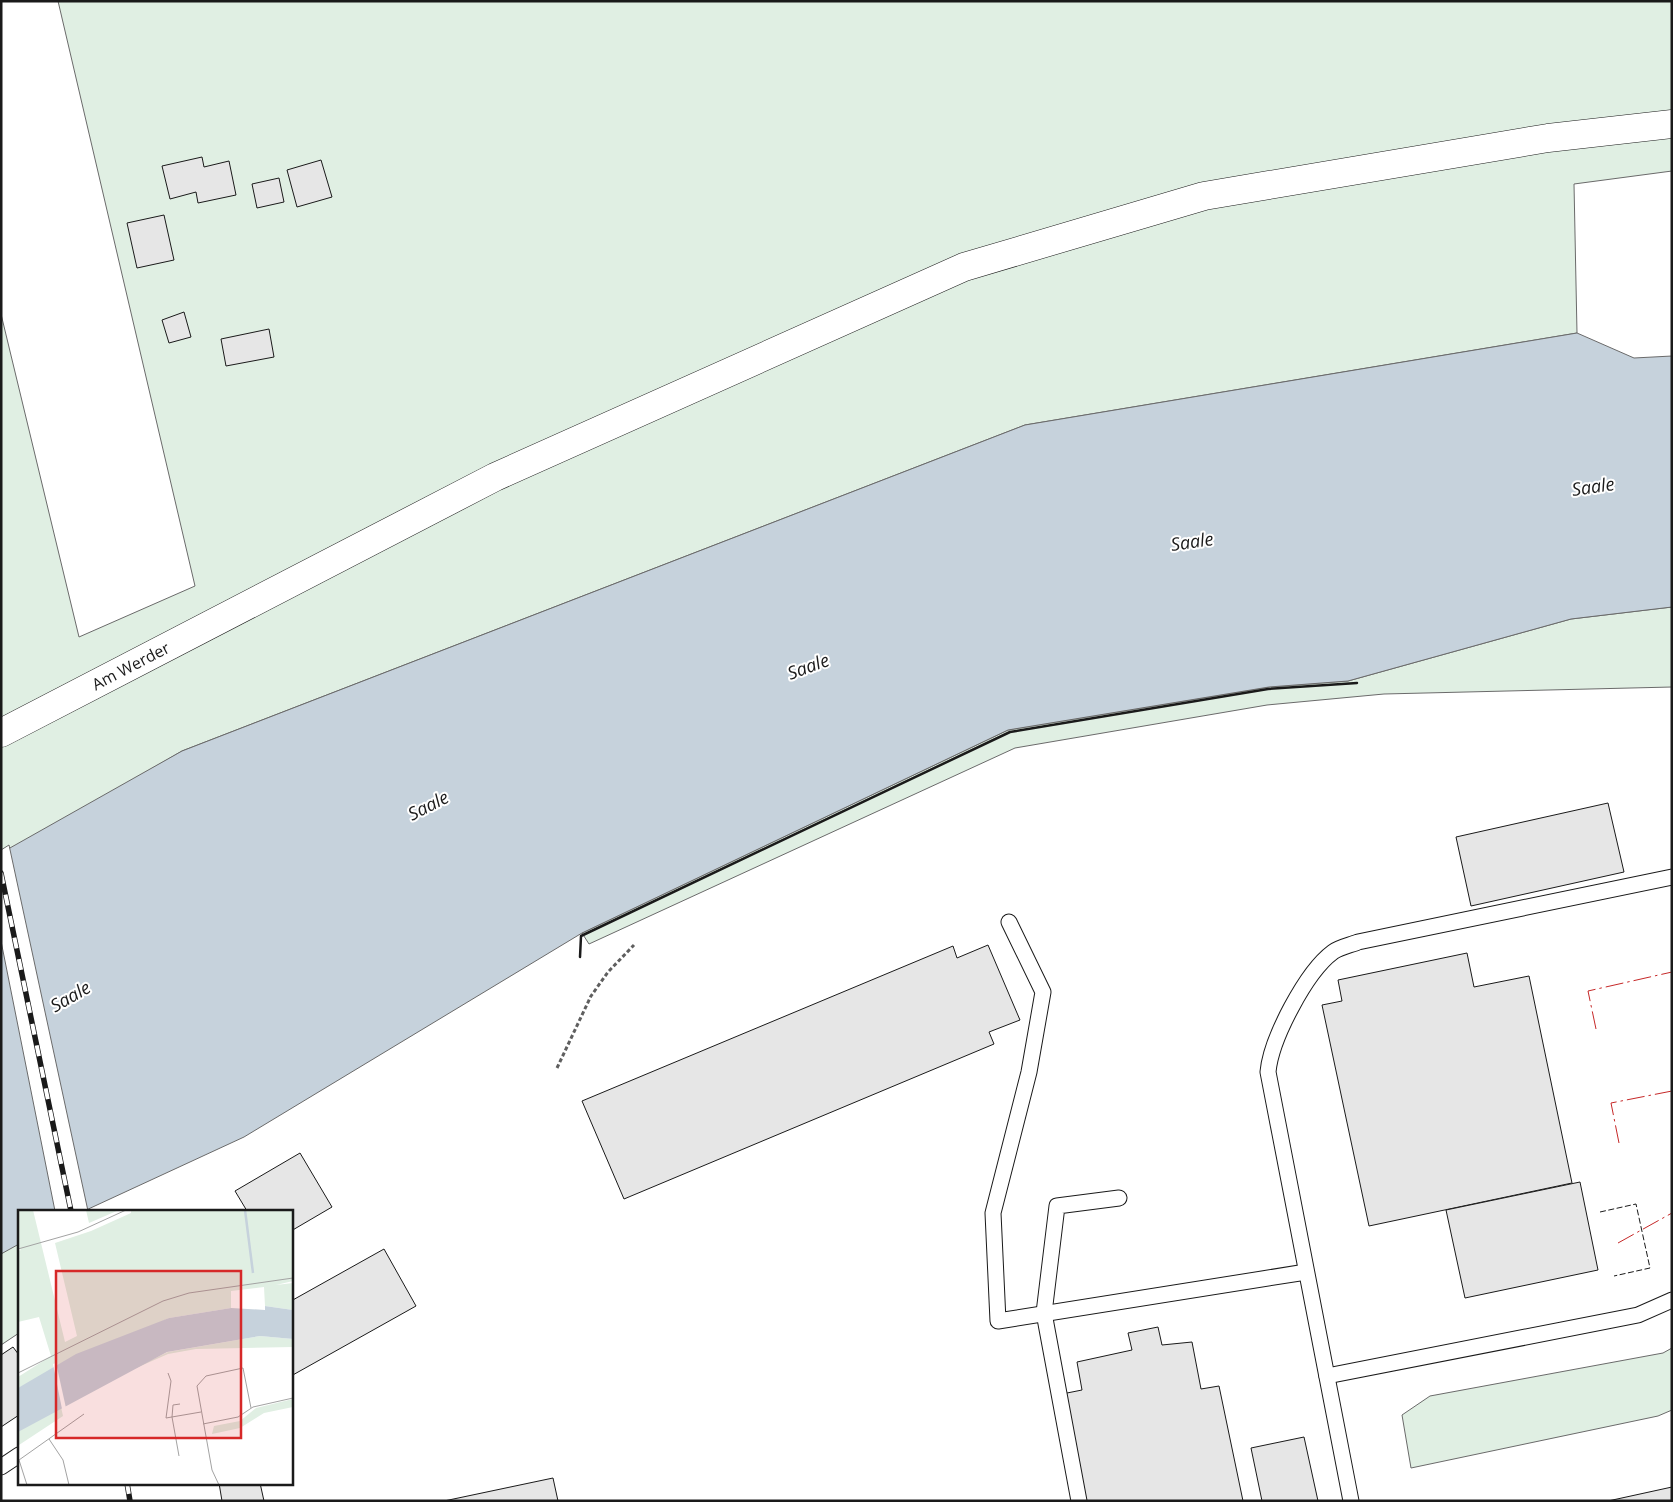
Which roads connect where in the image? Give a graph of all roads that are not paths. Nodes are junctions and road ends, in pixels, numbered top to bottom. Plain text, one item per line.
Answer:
1 (1672, 124) edge
2 (1, 733) edge
3 (1672, 877) edge
4 (1009, 922) dead end
5 (1119, 1198) dead end
6 (1306, 1272) junction
7 (1672, 1300) edge
8 (1044, 1313) junction
9 (1327, 1376) junction
10 (18, 1456) edge
11 (1, 1467) edge
12 (1079, 1501) edge
13 (1350, 1501) edge

1 - 2 street, Am Werder
3 - 6 lane
4 - 8 lane
5 - 8 lane
6 - 8 lane
6 - 9 lane
7 - 9 lane
8 - 12 lane
9 - 13 lane
10 - 11 lane

